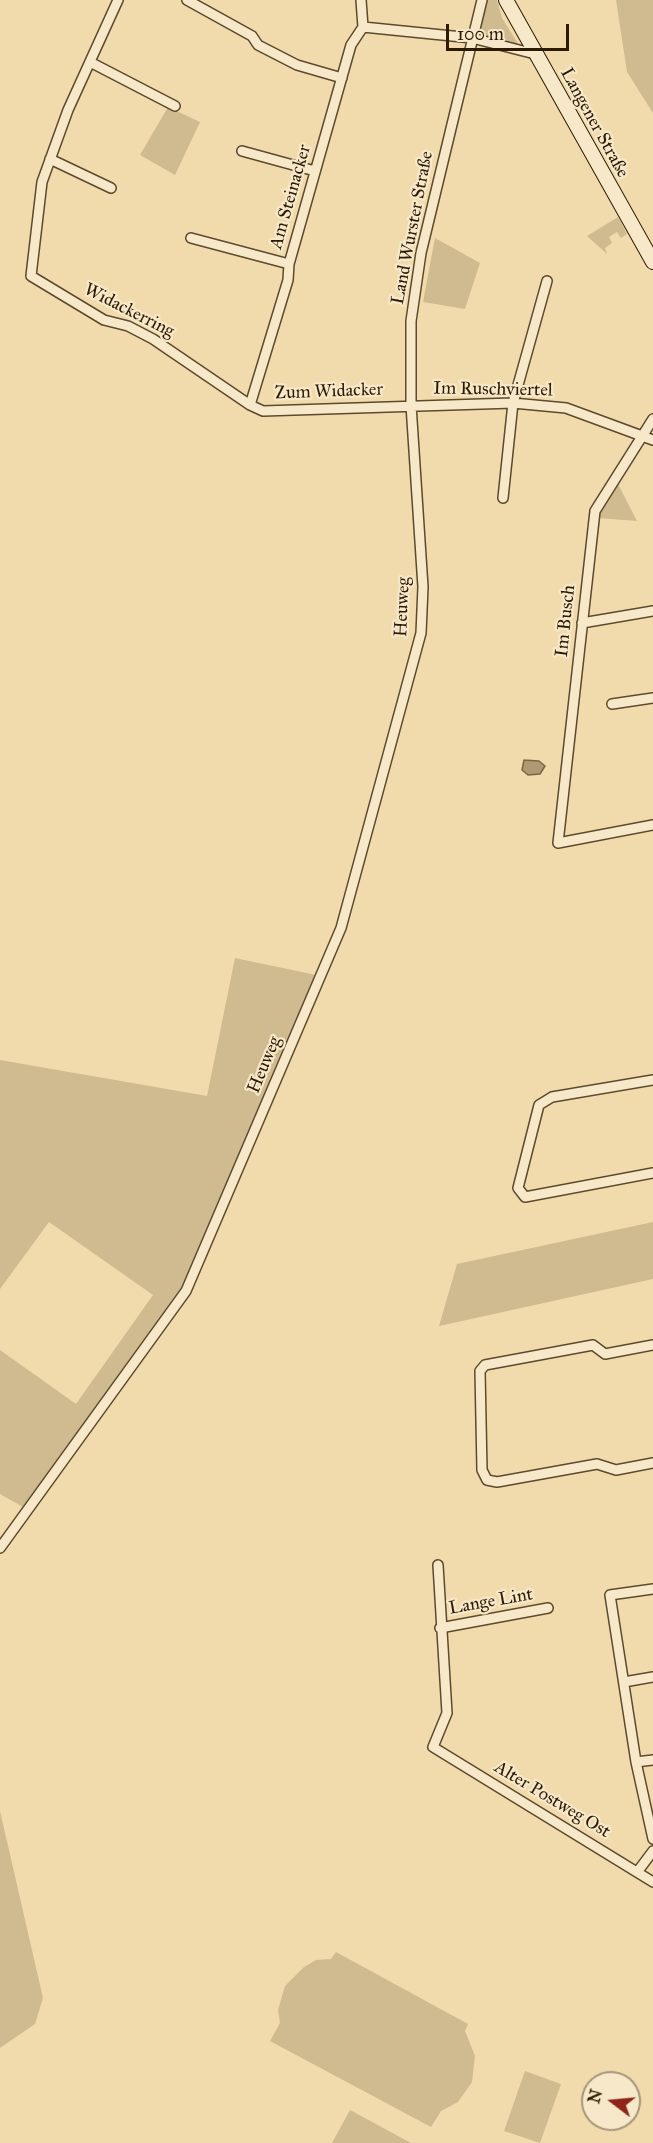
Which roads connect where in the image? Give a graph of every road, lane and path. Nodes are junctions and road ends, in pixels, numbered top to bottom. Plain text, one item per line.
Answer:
1 (118, 0) edge
2 (187, 0) edge
3 (361, 0) edge
4 (482, 0) edge
5 (506, 0) edge
6 (363, 27) junction
7 (472, 38) junction
8 (535, 54) junction
9 (90, 62) junction
10 (342, 78) junction
11 (175, 106) dead end
12 (242, 151) dead end
13 (50, 159) junction
14 (315, 171) junction
15 (111, 188) dead end
16 (191, 238) dead end
17 (653, 262) edge
18 (290, 264) junction
19 (547, 281) dead end
20 (513, 403) junction
21 (250, 405) junction
22 (411, 405) junction
23 (653, 419) edge
24 (642, 436) junction
25 (653, 440) edge
26 (503, 498) dead end
27 (419, 538) joint
28 (653, 611) edge
29 (582, 623) junction
30 (653, 698) edge
31 (612, 704) dead end
32 (653, 825) edge
33 (653, 1080) edge
34 (653, 1173) edge
35 (653, 1345) edge
36 (653, 1463) edge
37 (0, 1548) edge
38 (438, 1565) dead end
39 (653, 1589) edge
40 (548, 1608) dead end
41 (440, 1628) junction
42 (653, 1677) edge
43 (624, 1682) junction
44 (653, 1760) edge
45 (636, 1762) junction
46 (653, 1839) edge
47 (653, 1851) edge
48 (638, 1871) junction
49 (653, 1882) edge

1 - 9 street, Widackerring
2 - 10 street
3 - 6 street
4 - 7 street, Land Wurster Straße
5 - 8 main road, Langener Straße
6 - 7 street
6 - 10 street, Am Steinacker
7 - 8 street
7 - 22 street, Land Wurster Straße
8 - 17 main road, Langener Straße
9 - 11 street
9 - 13 street, Widackerring
10 - 14 street, Am Steinacker
12 - 14 street
13 - 15 street
13 - 21 street, Widackerring
14 - 18 street, Am Steinacker
16 - 18 street
18 - 21 street, Am Steinacker
19 - 20 street
20 - 22 street, Im Ruschviertel
20 - 24 street, Im Ruschviertel
20 - 26 street
21 - 22 street, Zum Widacker
22 - 27 street, Land Wurster Straße
23 - 24 street, Im Busch
24 - 25 street, Im Ruschviertel
24 - 29 street, Im Busch
27 - 37 street, Heuweg
28 - 29 street
29 - 32 street, Im Busch
30 - 31 street
33 - 34 street
35 - 36 street
38 - 41 street
39 - 43 street
40 - 41 street, Lange Lint
41 - 48 street, Alter Postweg Ost
42 - 43 street
43 - 45 street
44 - 45 street
45 - 46 street
47 - 48 street
48 - 49 street, Alter Postweg Ost

